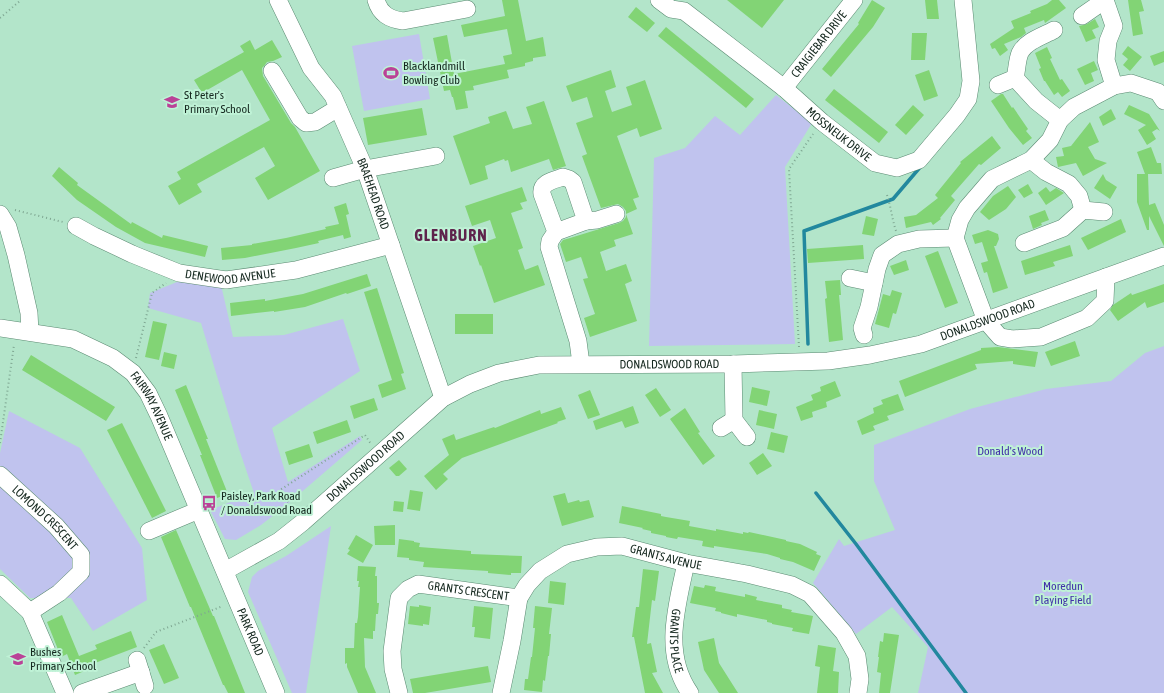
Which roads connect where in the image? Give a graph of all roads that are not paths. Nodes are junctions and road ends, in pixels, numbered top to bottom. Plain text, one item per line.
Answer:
1 (278, 0) edge
2 (376, 0) edge
3 (659, 0) edge
4 (854, 0) edge
5 (963, 0) edge
6 (1105, 0) edge
7 (683, 6) edge
8 (467, 9) dead end
9 (1082, 16) dead end
10 (1054, 30) dead end
11 (272, 71) dead end
12 (1015, 78) junction
13 (998, 85) dead end
14 (1114, 86) junction
15 (784, 88) junction
16 (1162, 93) edge
17 (338, 108) junction
18 (1060, 120) junction
19 (436, 156) dead end
20 (1030, 160) junction
21 (365, 169) junction
22 (333, 178) dead end
23 (1083, 210) junction
24 (4, 211) edge
25 (1104, 212) dead end
26 (616, 214) dead end
27 (586, 221) junction
28 (76, 226) road end
29 (556, 232) junction
30 (955, 238) junction
31 (1024, 243) dead end
32 (391, 245) junction
33 (1164, 256) edge
34 (1106, 277) junction
35 (850, 278) dead end
36 (874, 283) junction
37 (986, 321) junction
38 (15, 330) edge
39 (864, 335) dead end
40 (581, 364) junction
41 (733, 364) junction
42 (443, 398) junction
43 (747, 437) dead end
44 (0, 475) edge
45 (199, 510) junction
46 (149, 531) dead end
47 (686, 563) junction
48 (225, 571) junction
49 (0, 584) edge
50 (519, 598) junction
51 (30, 612) junction
52 (141, 673) road end
53 (65, 693) edge
54 (82, 693) edge
55 (276, 693) edge
56 (399, 693) edge
57 (500, 693) edge
58 (690, 693) edge
59 (858, 693) edge

1 - 17 street, BRAEHEAD ROAD
2 - 8 street
3 - 7 street, MOSSNEUK DRIVE
4 - 15 street, CRAIGIEBAR DRIVE
5 - 15 street, MOSSNEUK DRIVE
6 - 9 street
6 - 14 street
7 - 15 street, MOSSNEUK DRIVE
10 - 12 street
11 - 17 street
12 - 13 street
12 - 18 street
14 - 16 street
14 - 18 street
17 - 21 street, BRAEHEAD ROAD
18 - 20 street
19 - 21 street
20 - 23 street
20 - 30 street
21 - 22 street
21 - 32 street, BRAEHEAD ROAD
23 - 25 street
23 - 31 street
24 - 38 street
26 - 27 street
27 - 29 street
27 - 29 street
28 - 32 street, DENEWOOD AVENUE
29 - 40 street
30 - 36 street
30 - 37 street
32 - 42 street, BRAEHEAD ROAD
33 - 34 street, DONALDSWOOD ROAD
34 - 37 street, DONALDSWOOD ROAD
34 - 37 street
35 - 36 street
36 - 39 street
37 - 41 street, DONALDSWOOD ROAD
38 - 45 street, FAIRWAY AVENUE
40 - 41 street, DONALDSWOOD ROAD
40 - 42 street, DONALDSWOOD ROAD
41 - 43 street
42 - 48 street, DONALDSWOOD ROAD
44 - 51 street, LOMOND CRESCENT
45 - 46 street
45 - 48 street, FAIRWAY AVENUE
47 - 50 street, GRANTS AVENUE
47 - 58 street, GRANTS PLACE
47 - 59 street, GRANTS AVENUE
48 - 55 street, PARK ROAD
49 - 51 street
50 - 56 street, GRANTS CRESCENT
50 - 57 street, GRANTS AVENUE
51 - 53 street
52 - 54 street

